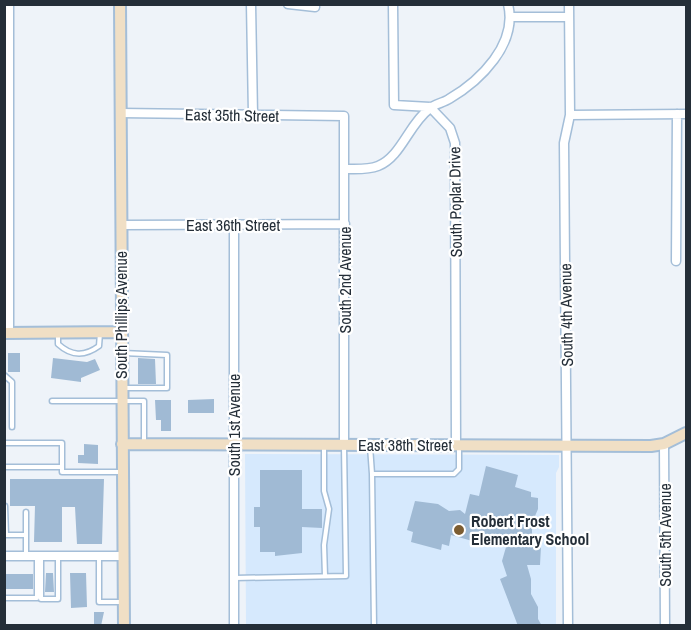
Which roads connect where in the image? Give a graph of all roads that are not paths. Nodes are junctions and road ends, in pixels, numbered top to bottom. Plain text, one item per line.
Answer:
1 (9, 4) edge
2 (120, 4) edge
3 (251, 4) edge
4 (288, 4) edge
5 (393, 4) edge
6 (508, 4) edge
7 (568, 4) edge
8 (315, 7) dead end
9 (510, 17) junction
10 (568, 17) junction
11 (430, 107) junction
12 (120, 113) junction
13 (682, 114) edge
14 (253, 115) junction
15 (570, 115) junction
16 (344, 116) joint
17 (346, 169) junction
18 (122, 225) junction
19 (234, 225) junction
20 (345, 225) junction
21 (676, 261) dead end
22 (7, 285) edge
23 (121, 332) junction
24 (7, 333) edge
25 (58, 333) junction
26 (100, 333) junction
27 (121, 353) junction
28 (4, 375) edge
29 (121, 388) junction
30 (52, 400) dead end
31 (121, 401) junction
32 (12, 427) dead end
33 (687, 433) edge
34 (4, 443) edge
35 (122, 444) junction
36 (144, 444) junction
37 (234, 444) junction
38 (664, 444) junction
39 (324, 445) junction
40 (344, 445) junction
41 (370, 445) junction
42 (457, 445) junction
43 (568, 446) junction
44 (4, 467) edge
45 (62, 467) junction
46 (122, 472) junction
47 (372, 474) junction
48 (5, 506) edge
49 (26, 512) dead end
50 (26, 534) junction
51 (4, 556) edge
52 (26, 556) junction
53 (39, 556) junction
54 (58, 556) junction
55 (99, 556) junction
56 (123, 556) junction
57 (325, 576) junction
58 (234, 578) junction
59 (4, 598) edge
60 (124, 602) junction
61 (124, 626) edge
62 (234, 626) edge
63 (374, 626) edge
64 (567, 626) edge
65 (665, 626) edge

1 - 22 street
2 - 12 street, South Phillips Avenue
3 - 14 street
4 - 8 street
5 - 11 street
6 - 9 street
7 - 10 street, South 4th Avenue
9 - 10 street
9 - 11 street
10 - 15 street, South 4th Avenue
11 - 17 street
11 - 42 street, South Poplar Drive
12 - 14 street, East 35th Street
12 - 18 street, South Phillips Avenue
13 - 15 street
13 - 21 street
14 - 16 street, East 35th Street
15 - 43 street, South 4th Avenue
16 - 17 street, South 2nd Avenue
17 - 20 street, South 2nd Avenue
18 - 19 street, East 36th Street
18 - 23 street, South Phillips Avenue
19 - 20 street, East 36th Street
19 - 37 street, South 1st Avenue
20 - 40 street, South 2nd Avenue
22 - 24 street
23 - 26 street
23 - 27 street, South Phillips Avenue
24 - 25 street
25 - 26 street
25 - 26 lane
27 - 29 street, South Phillips Avenue
27 - 29 lane
28 - 32 lane
29 - 31 street, South Phillips Avenue
30 - 31 lane
31 - 35 street, South Phillips Avenue
31 - 36 lane
33 - 38 street, East 38th Street
34 - 45 lane
35 - 36 street, East 38th Street
35 - 46 street, South Phillips Avenue
36 - 37 street, East 38th Street
37 - 39 street, East 38th Street
37 - 58 street, South 1st Avenue
38 - 43 street, East 38th Street
38 - 65 street, South 5th Avenue
39 - 40 street, East 38th Street
39 - 57 lane
40 - 41 street, East 38th Street
40 - 57 lane
41 - 42 street, East 38th Street
41 - 47 lane
42 - 43 street, East 38th Street
42 - 47 lane
43 - 64 street, South 4th Avenue
44 - 45 lane
45 - 46 lane
46 - 56 street, South Phillips Avenue
47 - 63 lane
48 - 50 lane
49 - 50 lane
50 - 52 lane
51 - 52 street
52 - 53 street
53 - 54 street
53 - 54 lane
53 - 59 lane
54 - 55 street
55 - 56 street
55 - 60 lane
56 - 60 street, South Phillips Avenue
57 - 58 lane
58 - 62 street, South 1st Avenue
60 - 61 street, South Phillips Avenue

